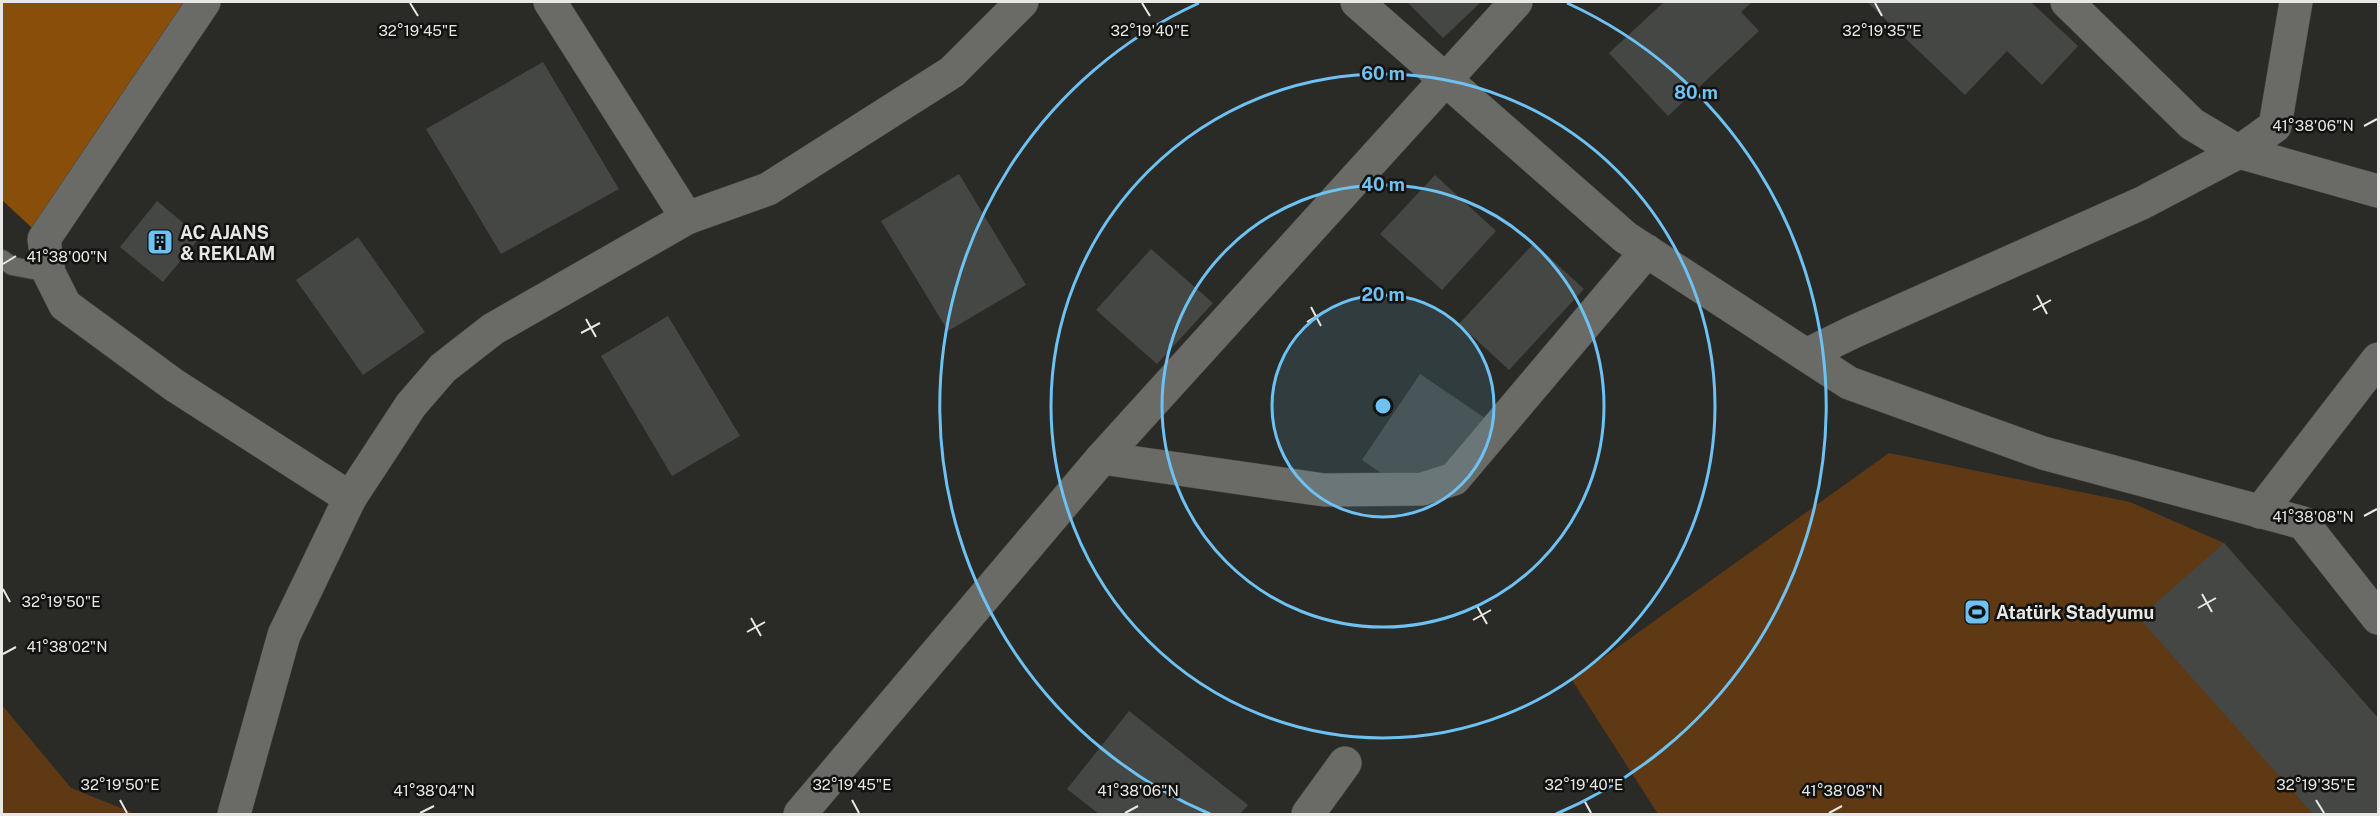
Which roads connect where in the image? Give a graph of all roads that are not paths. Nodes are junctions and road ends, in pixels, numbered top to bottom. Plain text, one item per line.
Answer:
1 (204, 2) edge
2 (550, 2) edge
3 (1022, 2) edge
4 (1357, 2) edge
5 (1516, 2) edge
6 (2067, 2) edge
7 (2296, 2) edge
8 (1446, 78) junction
9 (2239, 152) junction
10 (2379, 190) edge
11 (687, 218) junction
12 (1647, 251) junction
13 (2, 259) edge
14 (49, 273) junction
15 (1806, 355) junction
16 (2379, 359) edge
17 (1102, 458) junction
18 (350, 498) junction
19 (2260, 512) junction
20 (2379, 618) edge
21 (1345, 763) dead end
22 (234, 814) edge
23 (800, 814) edge
24 (1308, 814) edge

1 - 14 street
2 - 11 street
3 - 11 street
4 - 8 street
5 - 8 street
6 - 9 street
7 - 9 street
8 - 12 street
8 - 17 street
9 - 10 street
9 - 15 street
11 - 18 street
12 - 15 street
12 - 17 street
13 - 14 lane
14 - 18 street
15 - 19 street
16 - 19 street
17 - 23 street
18 - 22 street
19 - 20 street
21 - 24 street

